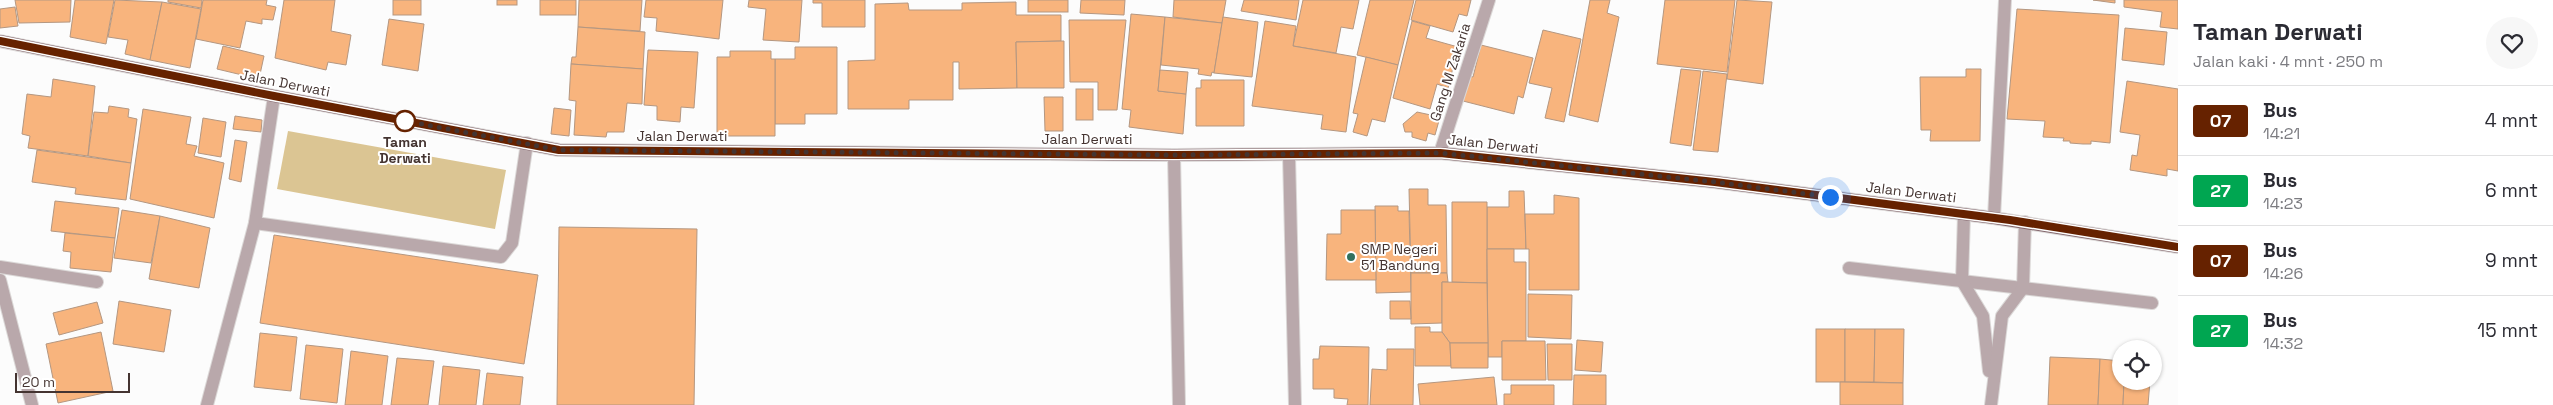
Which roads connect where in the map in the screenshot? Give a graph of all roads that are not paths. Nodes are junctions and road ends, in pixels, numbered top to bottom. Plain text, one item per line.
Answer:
1 (1489, 0) edge
2 (2005, 0) edge
3 (0, 41) edge
4 (274, 96) junction
5 (526, 143) junction
6 (1440, 153) junction
7 (1174, 155) junction
8 (1289, 155) junction
9 (1964, 214) junction
10 (1994, 218) junction
11 (2025, 222) junction
12 (255, 223) junction
13 (2178, 247) edge
14 (0, 267) edge
15 (1849, 268) dead end
16 (0, 280) edge
17 (1962, 281) junction
18 (97, 282) dead end
19 (2023, 288) junction
20 (2152, 303) dead end
21 (1992, 388) junction
22 (32, 405) edge
23 (207, 405) edge
24 (1180, 405) edge
25 (1295, 405) edge
26 (1991, 405) edge

1 - 6 street, Gang M Zakaria
2 - 10 street
3 - 4 main road, Jalan Derwati
4 - 5 main road, Jalan Derwati
4 - 12 street
5 - 7 main road, Jalan Derwati
5 - 12 street
6 - 8 main road, Jalan Derwati
6 - 9 main road, Jalan Derwati
7 - 8 main road, Jalan Derwati
7 - 24 street
8 - 25 street
9 - 10 main road, Jalan Derwati
9 - 17 street
10 - 11 main road, Jalan Derwati
11 - 13 main road, Jalan Derwati
11 - 19 street
12 - 23 street
14 - 18 street
15 - 17 street
16 - 22 street
17 - 19 street
17 - 21 street
19 - 20 street
19 - 21 street
21 - 26 street

